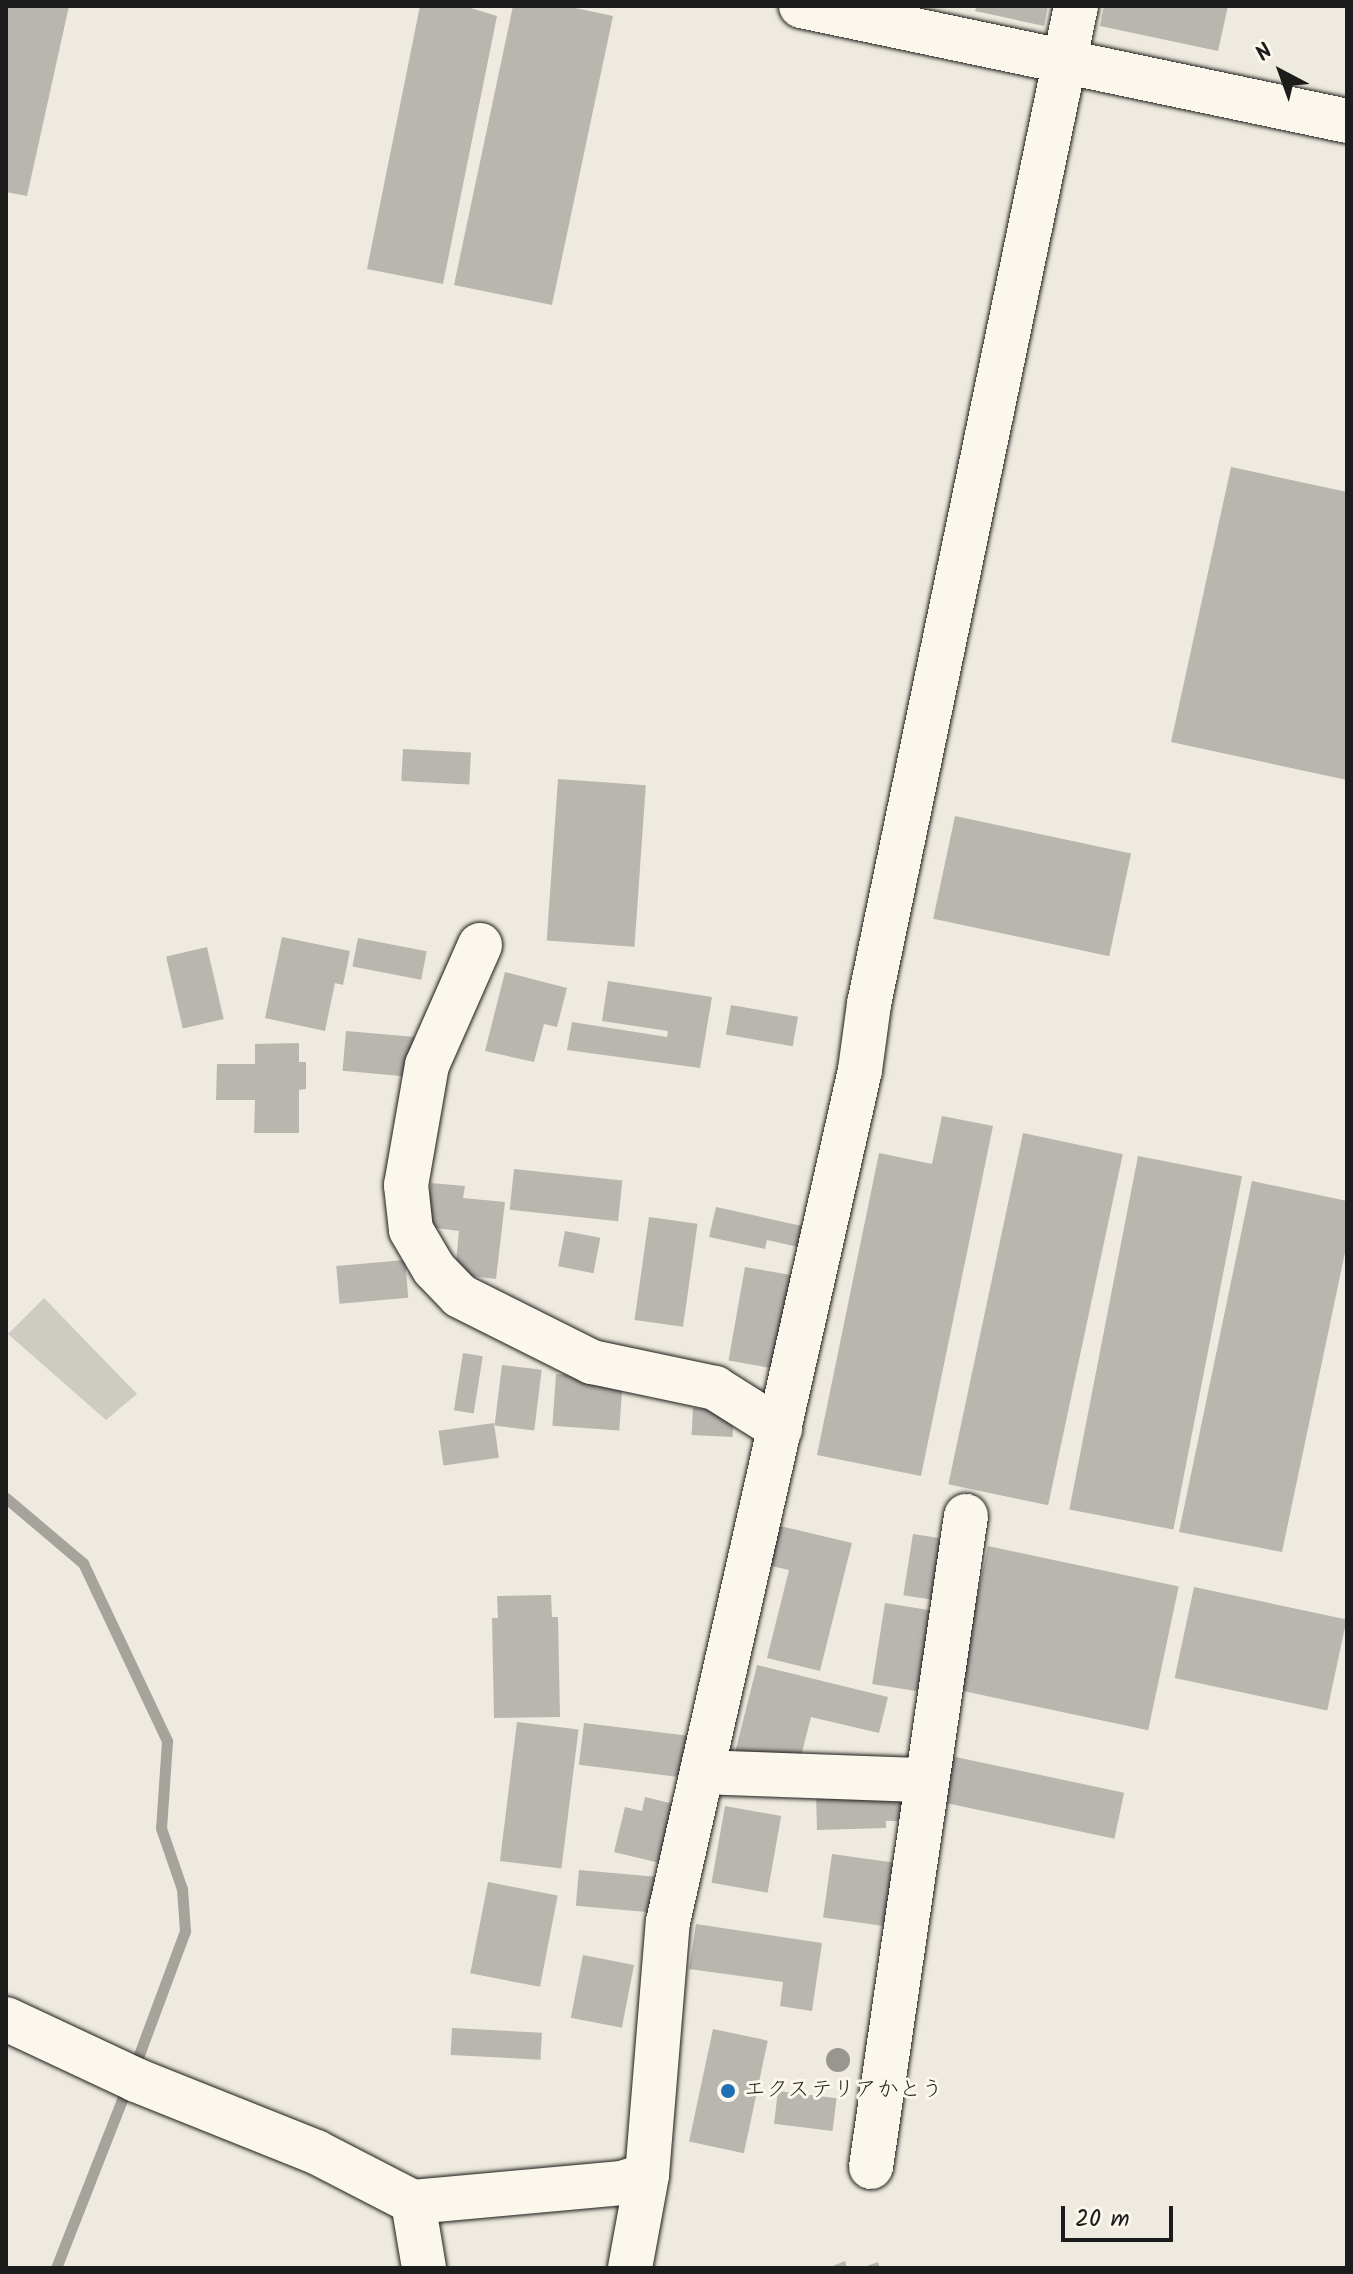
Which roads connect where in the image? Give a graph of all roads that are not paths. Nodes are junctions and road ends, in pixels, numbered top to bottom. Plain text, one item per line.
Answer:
1 (801, 6) edge
2 (1076, 6) edge
3 (1066, 58) junction
4 (1347, 121) edge
5 (480, 945) dead end
6 (780, 1429) junction
7 (966, 1516) dead end
8 (702, 1772) junction
9 (924, 1780) junction
10 (6, 2019) edge
11 (871, 2167) dead end
12 (647, 2175) junction
13 (413, 2202) junction
14 (424, 2268) edge
15 (630, 2268) edge

1 - 3 street
2 - 3 street
3 - 4 street
3 - 6 street
5 - 6 street
6 - 8 street
7 - 9 street
8 - 9 street
8 - 12 street
9 - 11 street
10 - 13 street
12 - 13 street
12 - 15 street
13 - 14 street

